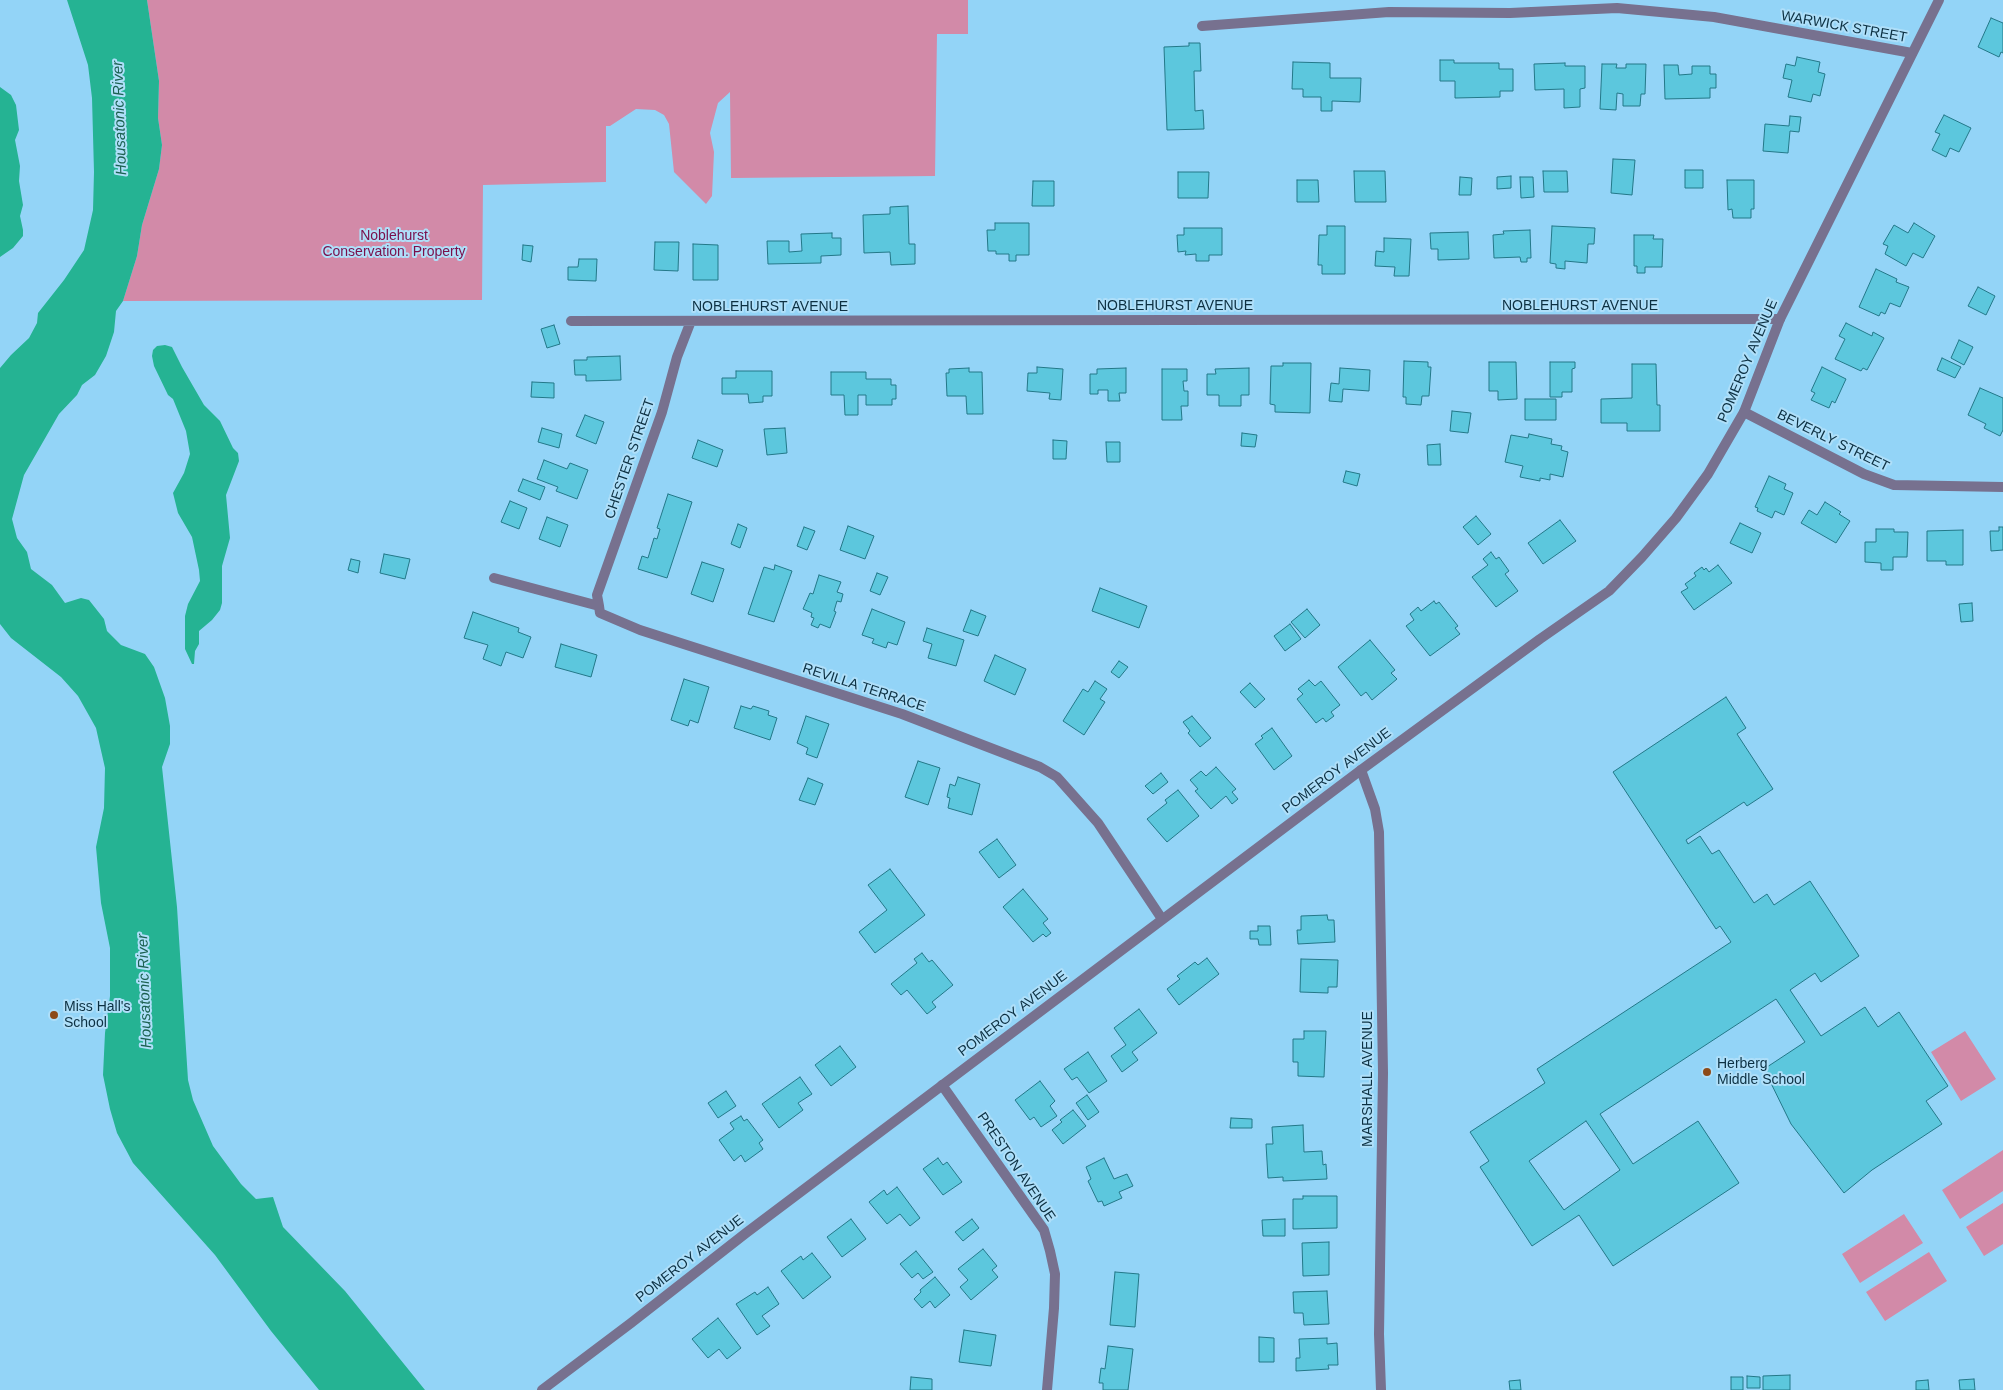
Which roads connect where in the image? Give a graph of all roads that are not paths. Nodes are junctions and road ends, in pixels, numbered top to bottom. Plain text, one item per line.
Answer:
1 (1939, 0) edge
2 (1202, 26) dead end
3 (1912, 53) junction
4 (1780, 319) junction
5 (691, 320) junction
6 (571, 321) dead end
7 (1744, 412) junction
8 (2003, 487) edge
9 (494, 578) dead end
10 (599, 606) junction
11 (1361, 770) junction
12 (1162, 919) junction
13 (942, 1085) junction
14 (542, 1390) edge
15 (1047, 1390) edge
16 (1381, 1390) edge

1 - 3 street, POMEROY AVENUE
2 - 3 street, WARWICK STREET
3 - 4 street, POMEROY AVENUE
4 - 5 street, NOBLEHURST AVENUE
4 - 7 street, POMEROY AVENUE
5 - 6 street, NOBLEHURST AVENUE
5 - 10 street, CHESTER STREET
7 - 8 street, BEVERLY STREET
7 - 11 street, POMEROY AVENUE
9 - 10 street, REVILLA TERRACE
10 - 12 street, REVILLA TERRACE
11 - 12 street, POMEROY AVENUE
11 - 16 street, MARSHALL AVENUE
12 - 13 street, POMEROY AVENUE
13 - 14 street, POMEROY AVENUE
13 - 15 street, PRESTON AVENUE

